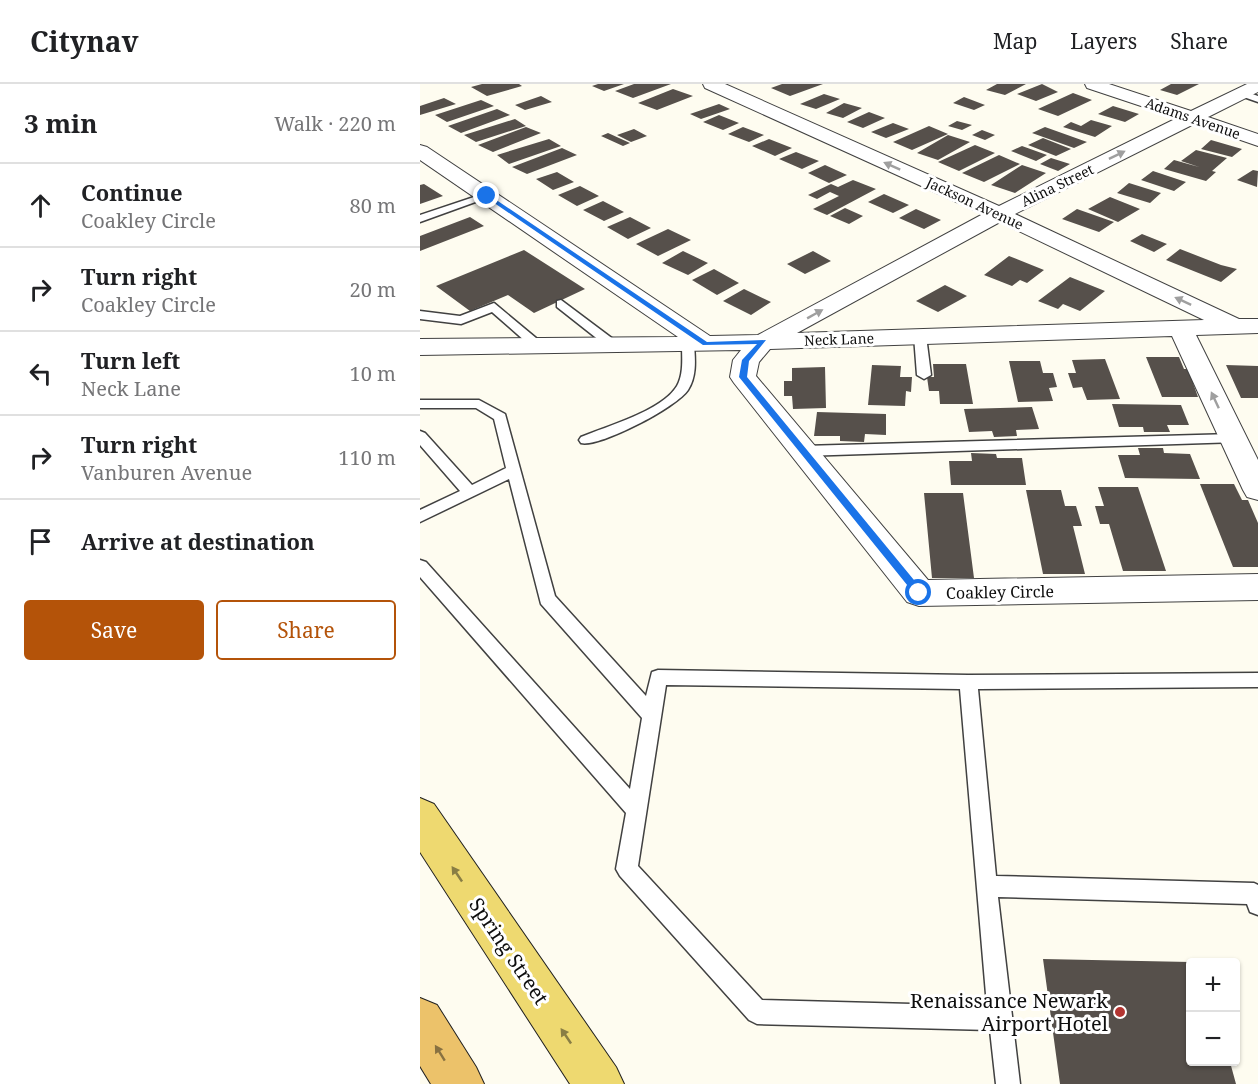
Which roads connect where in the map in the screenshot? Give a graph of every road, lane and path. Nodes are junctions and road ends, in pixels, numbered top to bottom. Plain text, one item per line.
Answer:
1 (711, 84) edge
2 (1093, 84) edge
3 (1252, 92) edge
4 (1192, 117) junction
5 (1258, 140) edge
6 (420, 151) edge
7 (487, 196) junction
8 (999, 214) junction
9 (420, 219) edge
10 (561, 304) dead end
11 (420, 315) edge
12 (1247, 326) edge
13 (1180, 327) junction
14 (920, 336) junction
15 (763, 342) junction
16 (696, 344) junction
17 (613, 345) junction
18 (538, 346) junction
19 (420, 347) edge
20 (924, 375) dead end
21 (420, 404) edge
22 (420, 436) edge
23 (1233, 439) junction
24 (585, 440) dead end
25 (803, 451) junction
26 (513, 471) junction
27 (1258, 490) edge
28 (470, 493) junction
29 (420, 517) edge
30 (420, 566) edge
31 (1258, 587) edge
32 (1258, 681) edge
33 (968, 682) junction
34 (652, 716) junction
35 (636, 810) junction
36 (420, 817) edge
37 (986, 886) junction
38 (1258, 904) edge
39 (1000, 1018) junction
40 (420, 1022) edge
41 (459, 1084) edge
42 (599, 1084) edge
43 (1008, 1084) edge

8 -> 1 street, Jackson Avenue
2 - 4 street, Adams Avenue
3 - 4 street, Alina Street
4 - 5 street, Adams Avenue
8 -> 4 street, Alina Street
6 - 7 street
7 - 9 lane
7 - 16 street
12 -> 8 street, Jackson Avenue
15 -> 8 street, Alina Street
10 - 17 lane
11 - 18 lane
12 - 13 street, Neck Lane
13 - 14 street, Neck Lane
23 -> 13 street
14 - 15 street, Neck Lane
14 - 20 lane
15 - 16 street, Neck Lane
15 - 25 street, Coakley Circle
16 - 17 street, Neck Lane
16 - 24 lane
17 - 18 street, Neck Lane
18 - 19 street, Neck Lane
21 - 26 lane
22 - 28 lane
23 - 25 lane
23 - 27 street
25 - 31 street, Coakley Circle
26 - 28 lane
26 - 34 lane
28 - 29 lane
30 - 35 lane
32 - 33 lane
33 - 34 lane
33 - 37 lane
34 - 35 lane
35 - 39 lane
42 -> 36 main road, Spring Street
37 - 38 lane
37 - 39 lane
39 - 43 lane
41 -> 40 highway

